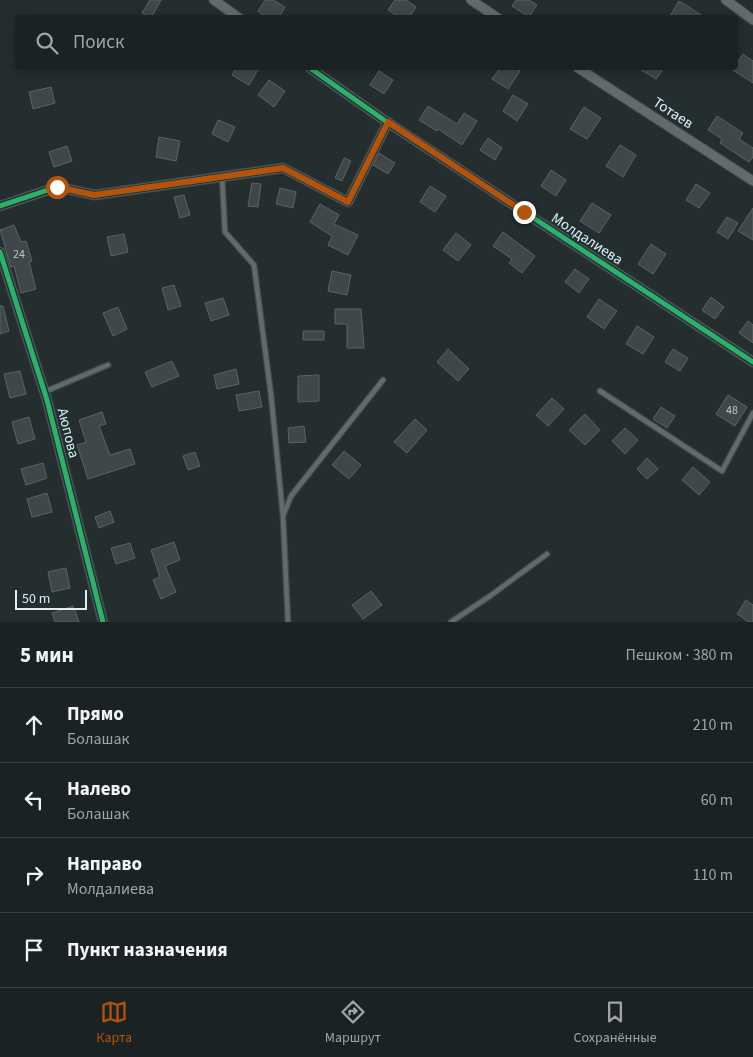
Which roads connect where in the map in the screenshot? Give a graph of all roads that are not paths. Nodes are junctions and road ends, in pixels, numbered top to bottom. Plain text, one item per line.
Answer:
1 (214, 0) edge
2 (471, 0) edge
3 (726, 0) edge
4 (235, 15) edge
5 (494, 15) edge
6 (753, 20) edge
7 (313, 70) edge
8 (581, 70) edge
9 (388, 122) junction
10 (222, 177) junction
11 (753, 181) edge
12 (0, 206) edge
13 (0, 252) edge
14 (753, 362) edge
15 (108, 365) dead end
16 (383, 380) dead end
17 (600, 391) dead end
18 (44, 392) junction
19 (753, 412) edge
20 (283, 516) junction
21 (548, 554) dead end
22 (103, 622) edge
23 (288, 622) edge
24 (451, 622) edge

1 - 4 street
2 - 5 street
3 - 6 street
7 - 9 street, Молдалиева
8 - 11 street, Тотаев
9 - 10 street
9 - 14 street, Молдалиева
10 - 12 street
10 - 20 lane
13 - 18 street, Аюпова
15 - 18 lane
16 - 20 lane
17 - 19 lane
18 - 22 street, Аюпова
20 - 23 lane
21 - 24 lane

